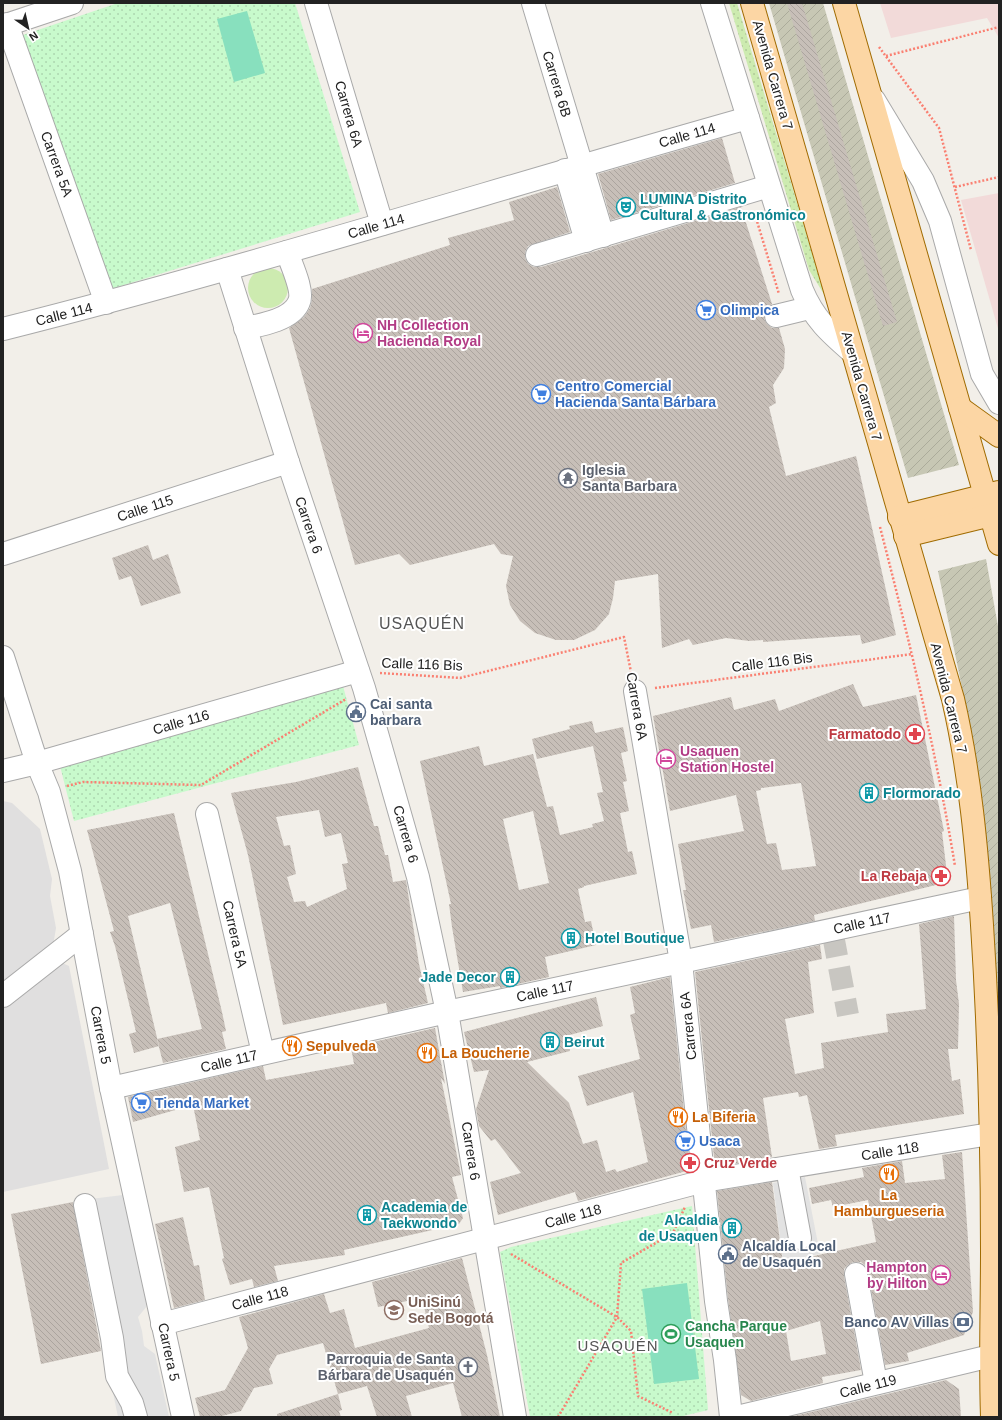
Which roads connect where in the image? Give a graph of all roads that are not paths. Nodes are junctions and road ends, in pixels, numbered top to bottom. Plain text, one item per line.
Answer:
1 (72, 3) edge
2 (316, 3) edge
3 (533, 3) edge
4 (712, 3) edge
5 (752, 3) edge
6 (844, 3) edge
7 (5, 25) edge
8 (869, 91) junction
9 (748, 118) junction
10 (573, 167) junction
11 (769, 186) junction
12 (382, 224) junction
13 (595, 238) junction
14 (287, 252) junction
15 (537, 255) dead end
16 (226, 269) junction
17 (106, 303) junction
18 (809, 308) junction
19 (776, 316) dead end
20 (245, 328) junction
21 (3, 329) edge
22 (852, 352) junction
23 (999, 403) edge
24 (960, 408) junction
25 (999, 436) edge
26 (288, 462) junction
27 (995, 506) edge
28 (902, 527) junction
29 (999, 544) edge
30 (3, 554) edge
31 (3, 657) edge
32 (361, 680) junction
33 (635, 690) road end
34 (37, 763) junction
35 (3, 771) edge
36 (208, 814) dead end
37 (971, 899) junction
38 (82, 934) junction
39 (681, 962) junction
40 (3, 996) edge
41 (447, 1012) junction
42 (263, 1053) junction
43 (111, 1088) junction
44 (990, 1134) junction
45 (787, 1168) junction
46 (704, 1182) junction
47 (85, 1205) dead end
48 (800, 1238) dead end
49 (485, 1239) junction
50 (856, 1274) dead end
51 (162, 1324) junction
52 (994, 1355) edge
53 (876, 1384) junction
54 (136, 1417) edge
55 (183, 1417) edge
56 (515, 1417) edge
57 (731, 1417) edge
58 (737, 1417) edge
59 (992, 1417) edge

1 - 7 street
2 - 12 street, Carrera 6A
3 - 10 street, Carrera 6B
4 - 9 street
5 - 22 main road, Avenida Carrera 7
6 - 8 main road
7 - 17 street, Carrera 5A
8 - 23 street
8 - 24 main road
9 - 10 street, Calle 114
9 - 11 street
10 - 12 street, Calle 114
10 - 13 street, Carrera 6B
11 - 13 street
11 - 18 street
12 - 14 street, Calle 114
13 - 15 street
14 - 16 street, Calle 114
14 - 20 street
16 - 17 street, Calle 114
16 - 20 street, Carrera 6
17 - 21 street, Calle 114
18 - 19 street
18 - 22 street
20 - 26 street, Carrera 6
22 - 28 main road, Avenida Carrera 7
24 - 25 main road
24 - 27 main road
26 - 30 street, Calle 115
26 - 32 street, Carrera 6
27 - 28 main road
27 - 29 main road
28 - 37 main road, Avenida Carrera 7
31 - 34 street, Carrera 5
32 - 34 street, Calle 116
32 - 41 street, Carrera 6
33 - 39 street, Carrera 6A
34 - 35 street, Calle 116
34 - 38 street, Carrera 5
36 - 42 street, Carrera 5A
37 - 39 street, Calle 117
37 - 44 main road, Avenida Carrera 7
38 - 40 street
38 - 43 street, Carrera 5
39 - 41 street, Calle 117
39 - 46 street, Carrera 6A
41 - 42 street, Calle 117
41 - 49 street, Carrera 6
42 - 43 street, Calle 117
43 - 51 street, Carrera 5
44 - 45 street, Calle 118
44 - 52 main road, Avenida Carrera 7
45 - 46 street, Calle 118
45 - 48 street
46 - 49 street, Calle 118
46 - 57 street, Carrera 6A
47 - 54 street
49 - 51 street, Calle 118
49 - 56 street, Carrera 6
50 - 53 street
51 - 55 street, Carrera 5
52 - 53 street, Calle 119
52 - 59 main road, Avenida Carrera 7
53 - 58 street, Calle 119

